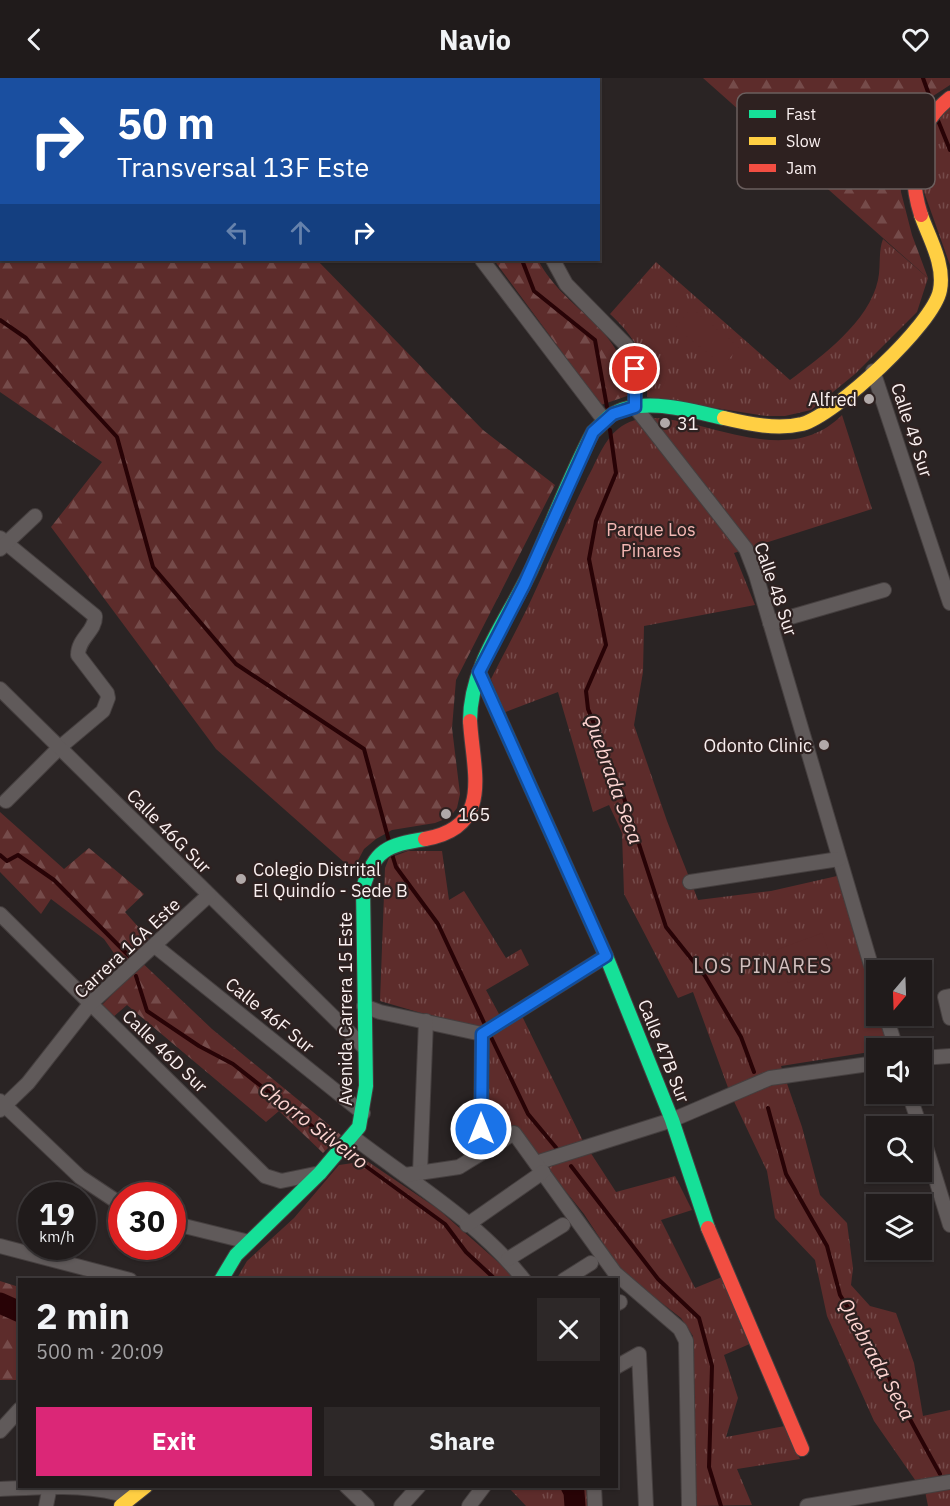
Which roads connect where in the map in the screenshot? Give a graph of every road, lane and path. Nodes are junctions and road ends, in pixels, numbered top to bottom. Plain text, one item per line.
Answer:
1 (915, 189) edge
2 (483, 261) edge
3 (554, 261) edge
4 (944, 298) edge
5 (873, 371) junction
6 (635, 407) junction
7 (604, 420) junction
8 (34, 516) dead end
9 (2, 544) edge
10 (944, 565) edge
11 (884, 590) dead end
12 (950, 603) edge
13 (770, 623) junction
14 (479, 672) junction
15 (0, 689) edge
16 (59, 748) junction
17 (6, 801) dead end
18 (839, 859) junction
19 (690, 882) dead end
20 (209, 895) junction
21 (0, 914) edge
22 (155, 946) junction
23 (606, 956) junction
24 (869, 960) edge
25 (947, 997) edge
26 (90, 1004) junction
27 (364, 1006) junction
28 (950, 1018) edge
29 (426, 1021) junction
30 (482, 1034) junction
31 (365, 1048) junction
32 (950, 1056) edge
33 (932, 1057) edge
34 (866, 1064) edge
35 (2, 1106) edge
36 (363, 1113) junction
37 (672, 1120) junction
38 (350, 1140) junction
39 (481, 1153) junction
40 (932, 1167) edge
41 (539, 1168) junction
42 (320, 1173) junction
43 (420, 1173) junction
44 (405, 1175) junction
45 (108, 1196) edge
46 (467, 1225) junction
47 (563, 1225) dead end
48 (950, 1225) edge
49 (186, 1227) edge
50 (249, 1242) junction
51 (0, 1246) edge
52 (508, 1259) junction
53 (591, 1263) dead end
54 (122, 1278) edge
55 (222, 1278) edge
56 (522, 1278) edge
57 (567, 1278) edge
58 (618, 1365) edge
59 (18, 1411) edge
60 (0, 1431) edge
61 (802, 1449) dead end
62 (950, 1482) edge
63 (25, 1488) edge
64 (50, 1488) edge
65 (100, 1488) edge
66 (143, 1488) edge
67 (417, 1488) edge
68 (482, 1488) edge
69 (594, 1488) edge
70 (0, 1489) edge
71 (350, 1493) edge
72 (125, 1502) edge
73 (46, 1506) edge
74 (367, 1506) edge
75 (401, 1506) edge
76 (469, 1506) edge
77 (595, 1506) edge
78 (646, 1506) edge
79 (688, 1506) edge
80 (807, 1506) edge

1 - 4 main road
2 - 7 street
3 - 6 street
4 - 5 main road
5 - 6 main road
5 - 10 street, Calle 49 Sur
6 - 7 main road
6 - 13 street, Calle 48 Sur
7 - 14 main road, Avenida Carrera 15 Este
8 - 9 street
9 - 16 street
10 - 12 street, Calle 49 Sur
11 - 13 street
13 - 18 street, Calle 48 Sur
14 - 23 main road, Calle 47B Sur
14 - 27 main road, Avenida Carrera 15 Este
15 - 16 street, Calle 46G Sur
16 - 17 street
16 - 20 street, Calle 46G Sur
18 - 19 street
18 - 24 street, Calle 48 Sur
20 - 22 street, Carrera 16A Este
20 - 31 street, Calle 46G Sur
21 - 26 street, Calle 46D Sur
22 - 26 street, Carrera 16A Este
22 - 36 street, Calle 46F Sur
23 - 30 street
23 - 37 main road, Calle 47B Sur
25 - 28 street
26 - 35 street, Carrera 16A Este
26 - 42 street, Calle 46D Sur
27 - 29 street
27 - 31 main road, Avenida Carrera 15 Este
29 - 30 street
29 - 43 street
30 - 39 street
31 - 36 main road, Avenida Carrera 15 Este
32 - 33 street
34 - 37 street
35 - 45 street
36 - 38 main road, Avenida Carrera 15 Este
37 - 41 street
37 - 61 main road, Calle 47B Sur
38 - 42 main road, Avenida Carrera 15 Este
38 - 44 street
39 - 41 street
39 - 43 street
40 - 48 street
41 - 46 street
41 - 79 street
42 - 50 main road, Avenida Carrera 15 Este
43 - 44 street
44 - 46 street
46 - 52 street
47 - 52 street
49 - 50 street
50 - 55 main road, Avenida Carrera 15 Este
51 - 54 street
52 - 56 street
53 - 57 street
58 - 78 street
59 - 60 street
62 - 80 street
63 - 70 street
64 - 73 street
65 - 72 street
66 - 72 main road
67 - 75 street
68 - 76 street
69 - 77 street
71 - 74 street

